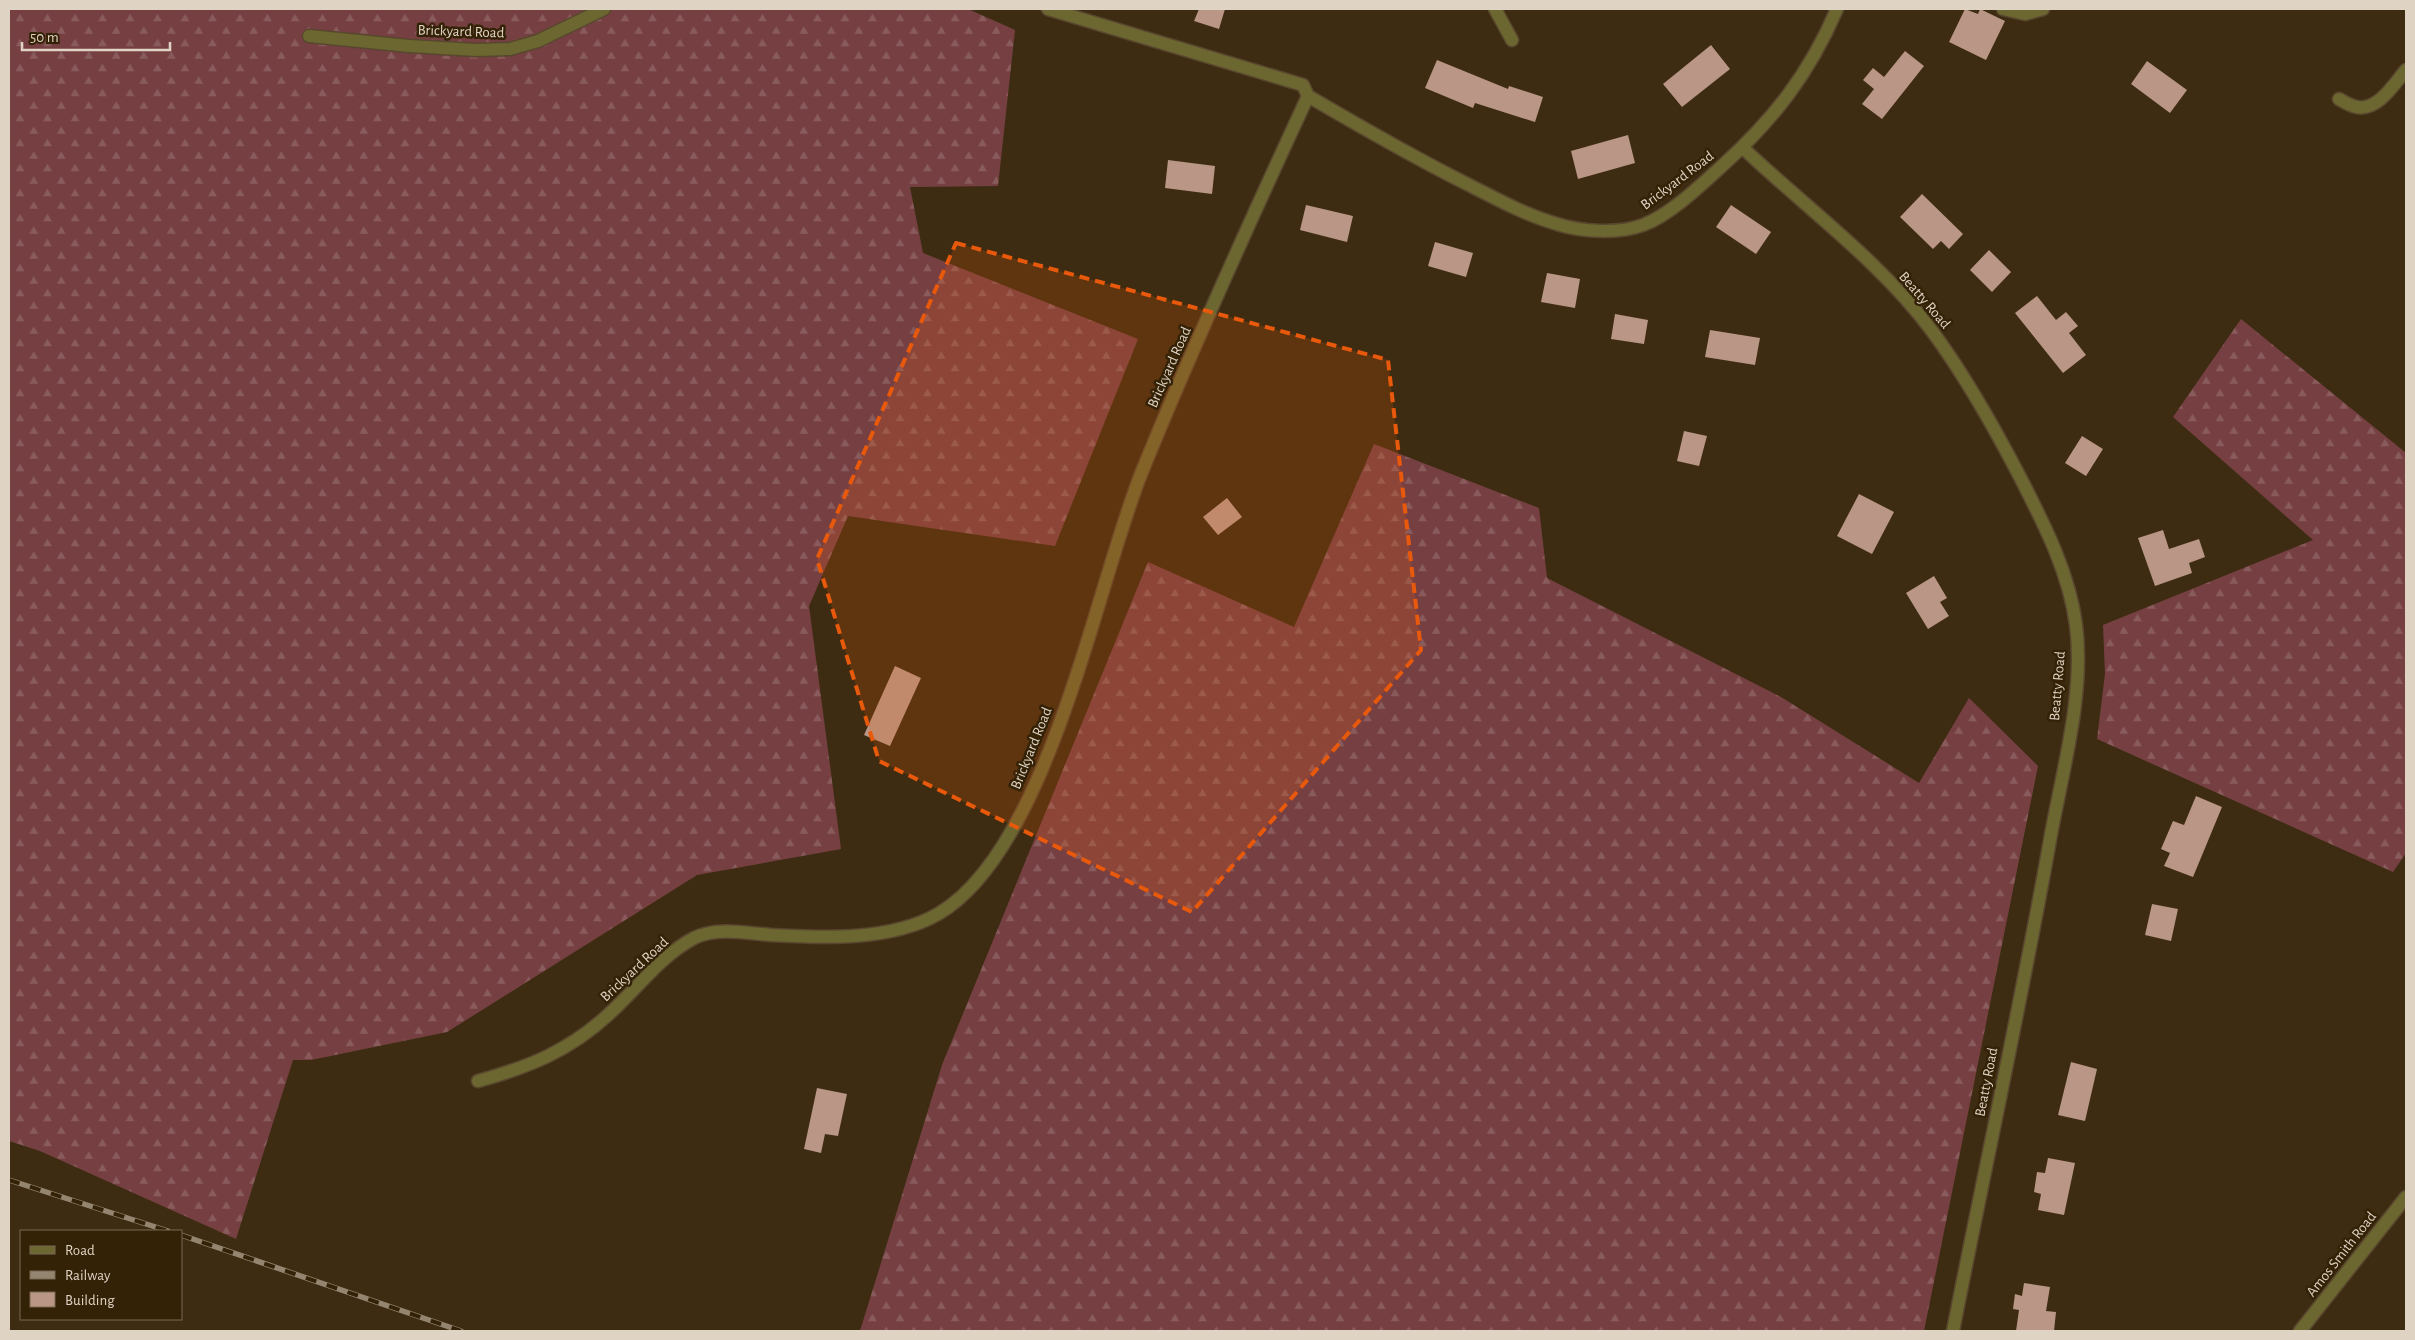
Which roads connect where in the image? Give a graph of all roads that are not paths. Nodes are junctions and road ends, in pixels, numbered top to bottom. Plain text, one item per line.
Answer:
1 (604, 9) edge
2 (1048, 9) edge
3 (1495, 9) edge
4 (1838, 9) edge
5 (2002, 9) edge
6 (2043, 9) edge
7 (309, 36) dead end
8 (1512, 40) dead end
9 (2406, 70) edge
10 (1308, 96) junction
11 (2339, 99) dead end
12 (1743, 148) junction
13 (478, 1081) dead end
14 (2406, 1197) edge
15 (1953, 1331) edge
16 (2300, 1331) edge

1 - 7 street, Brickyard Road
2 - 10 street, Brickyard Road
3 - 8 street
4 - 12 street, Brickyard Road
5 - 6 street
9 - 11 street
10 - 12 street, Brickyard Road
10 - 13 street, Brickyard Road
12 - 15 street, Beatty Road
14 - 16 street, Amos Smith Road

